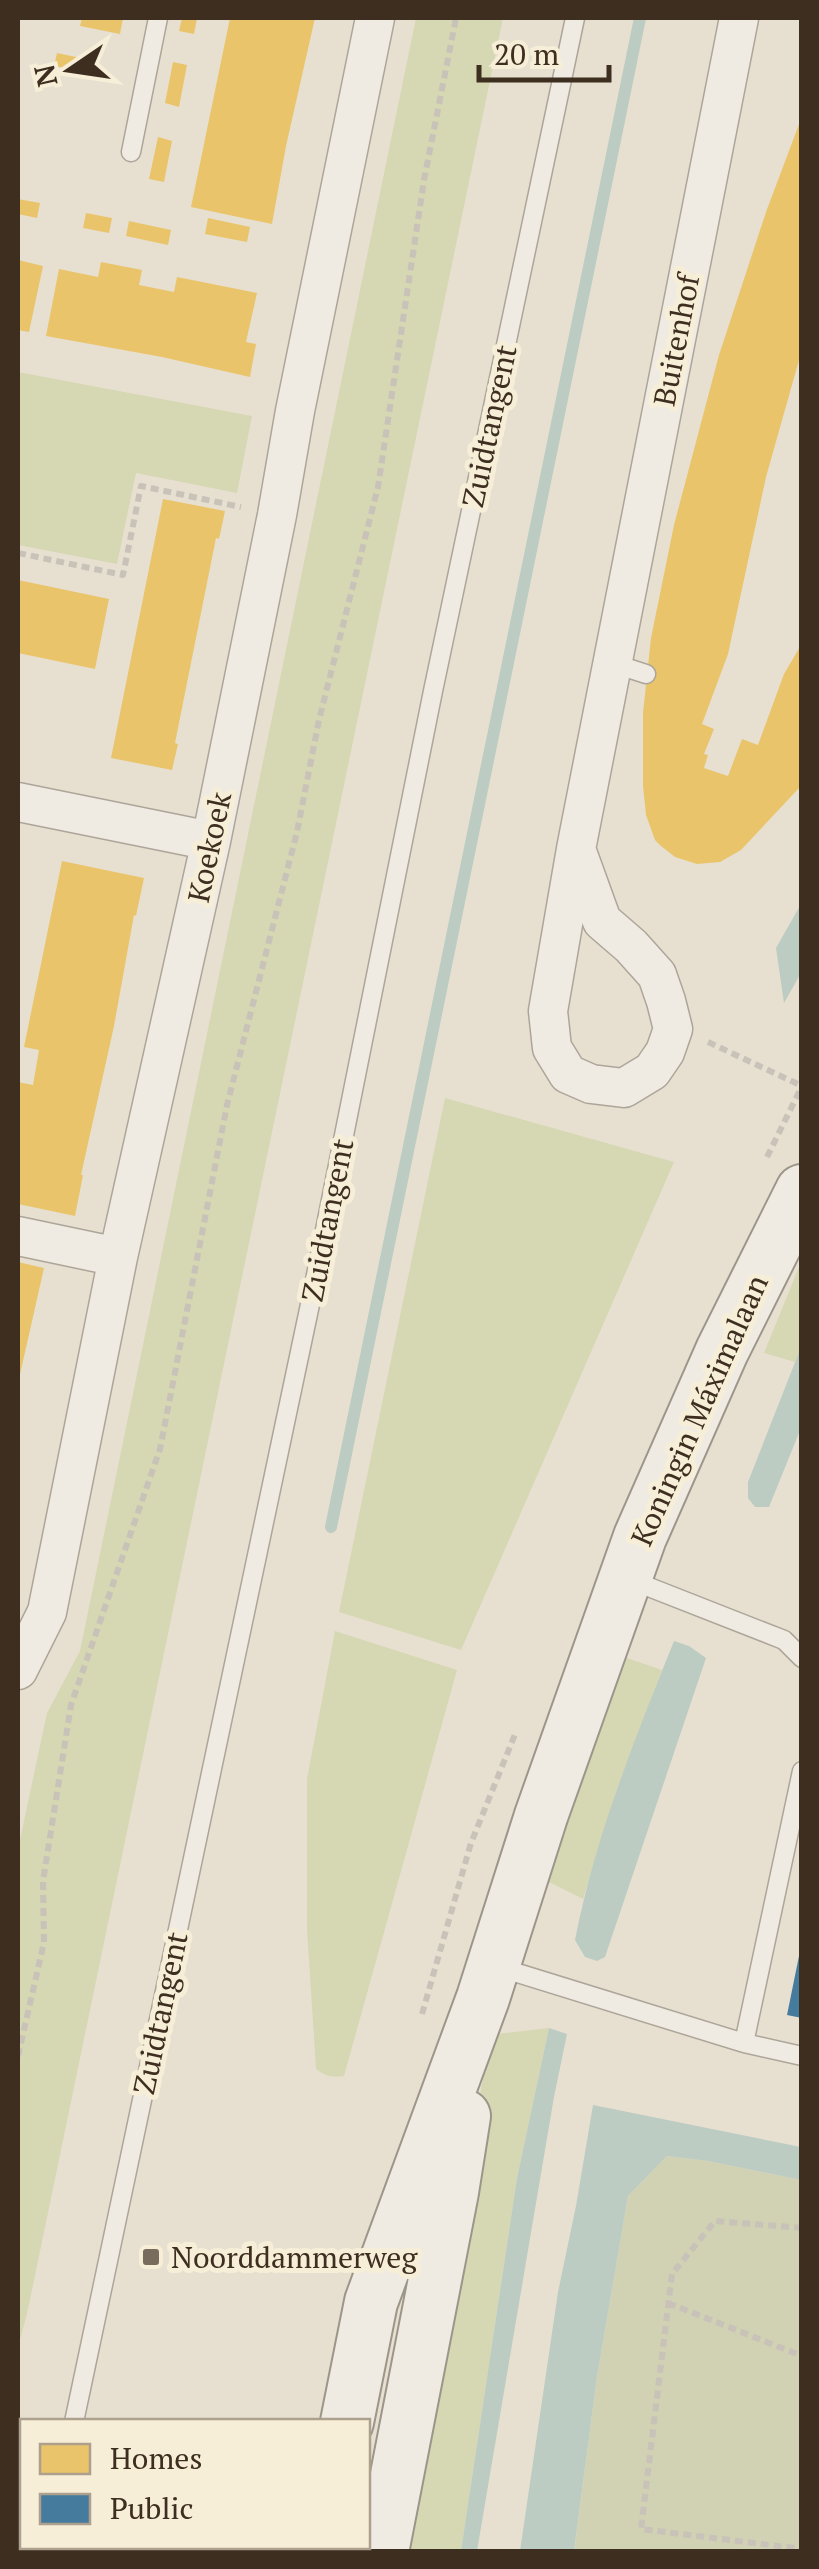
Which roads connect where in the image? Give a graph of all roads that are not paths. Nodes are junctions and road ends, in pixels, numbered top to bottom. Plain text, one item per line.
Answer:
1 (158, 18) edge
2 (375, 18) edge
3 (574, 18) edge
4 (739, 18) edge
5 (131, 152) dead end
6 (18, 802) edge
7 (211, 842) junction
8 (576, 849) junction
9 (802, 1191) edge
10 (18, 1236) edge
11 (118, 1257) junction
12 (626, 1577) junction
13 (802, 1658) edge
14 (18, 1670) edge
15 (801, 1772) edge
16 (488, 1982) junction
17 (744, 2043) junction
18 (802, 2056) edge
19 (75, 2419) edge
20 (348, 2419) edge
21 (382, 2552) edge

1 - 5 lane
2 - 7 street, Koekoek
3 - 19 lane, Zuidtangent
4 - 8 street, Buitenhof
6 - 7 street
7 - 11 street, Koekoek
8 - 8 street, Buitenhof
9 - 12 main road, Koningin Máximalaan
10 - 11 street
11 - 14 street, Koekoek
12 - 13 lane, Koningin Máximalaan
12 - 16 main road, Koningin Máximalaan
15 - 17 lane
16 - 17 lane
16 - 20 main road, Koningin Máximalaan
16 - 21 main road, Koningin Máximalaan
17 - 18 lane

